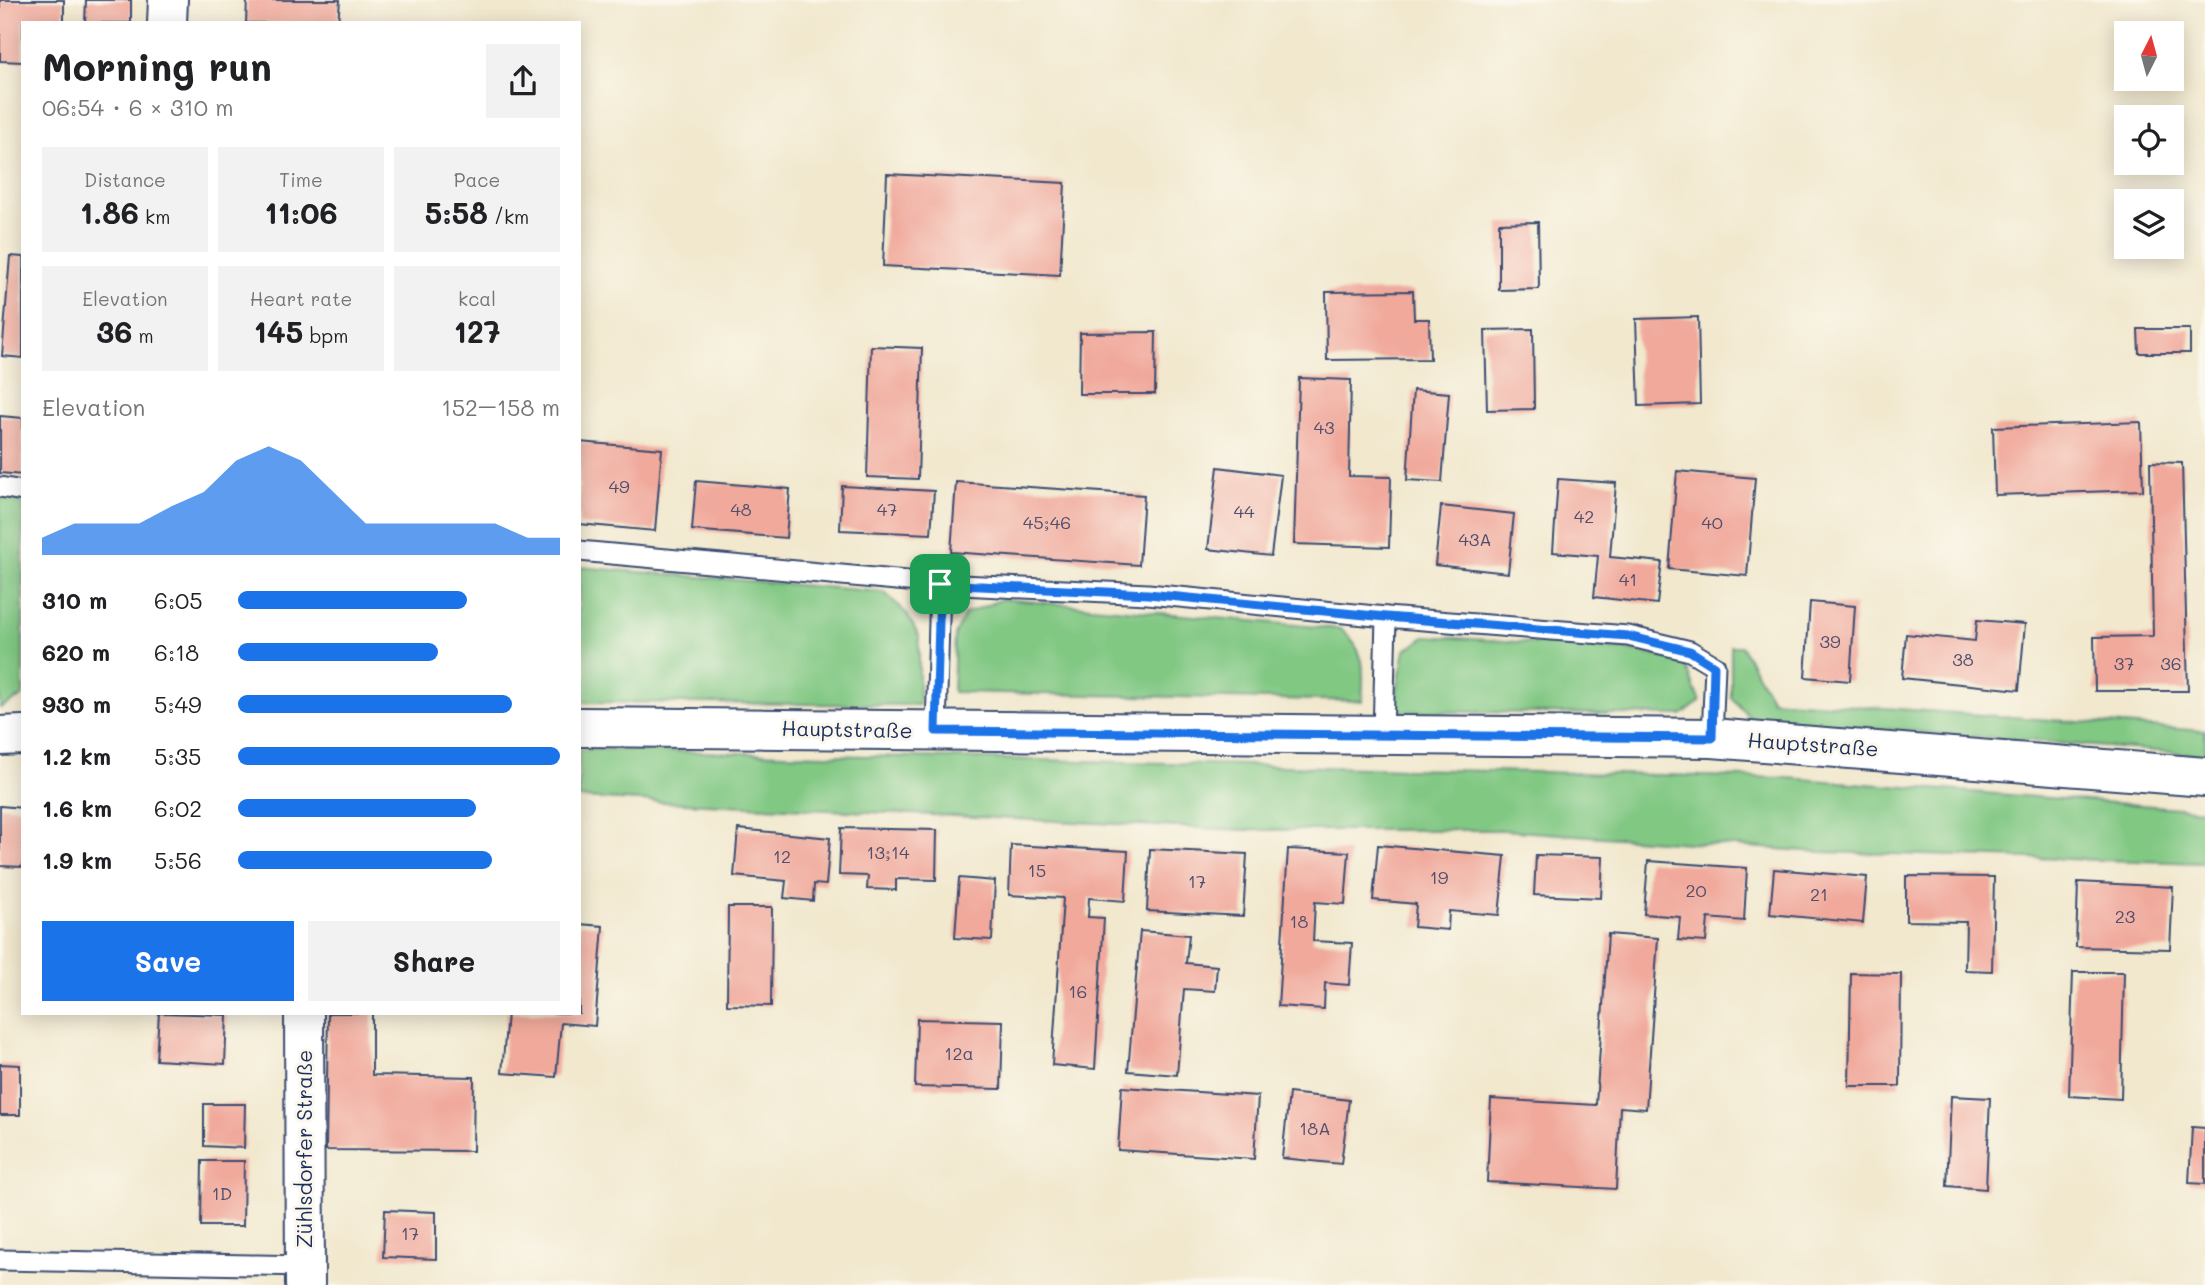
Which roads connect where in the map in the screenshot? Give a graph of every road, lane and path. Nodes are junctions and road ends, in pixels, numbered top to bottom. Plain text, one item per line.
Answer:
1 (168, 0) edge
2 (167, 21) edge
3 (0, 487) edge
4 (21, 491) edge
5 (581, 551) edge
6 (940, 584) junction
7 (1386, 617) junction
8 (581, 727) edge
9 (936, 731) junction
10 (21, 735) edge
11 (1383, 735) junction
12 (0, 736) edge
13 (1712, 738) junction
14 (2205, 777) edge
15 (304, 1015) edge
16 (0, 1260) edge
17 (305, 1276) edge

1 - 2 main road
3 - 4 lane
5 - 6 lane
6 - 7 lane
6 - 9 lane
7 - 11 lane
7 - 13 lane
8 - 9 main road, Hauptstraße
9 - 11 main road, Hauptstraße
10 - 12 main road
11 - 13 main road, Hauptstraße
13 - 14 main road, Hauptstraße
15 - 17 main road, Zühlsdorfer Straße
16 - 17 lane

